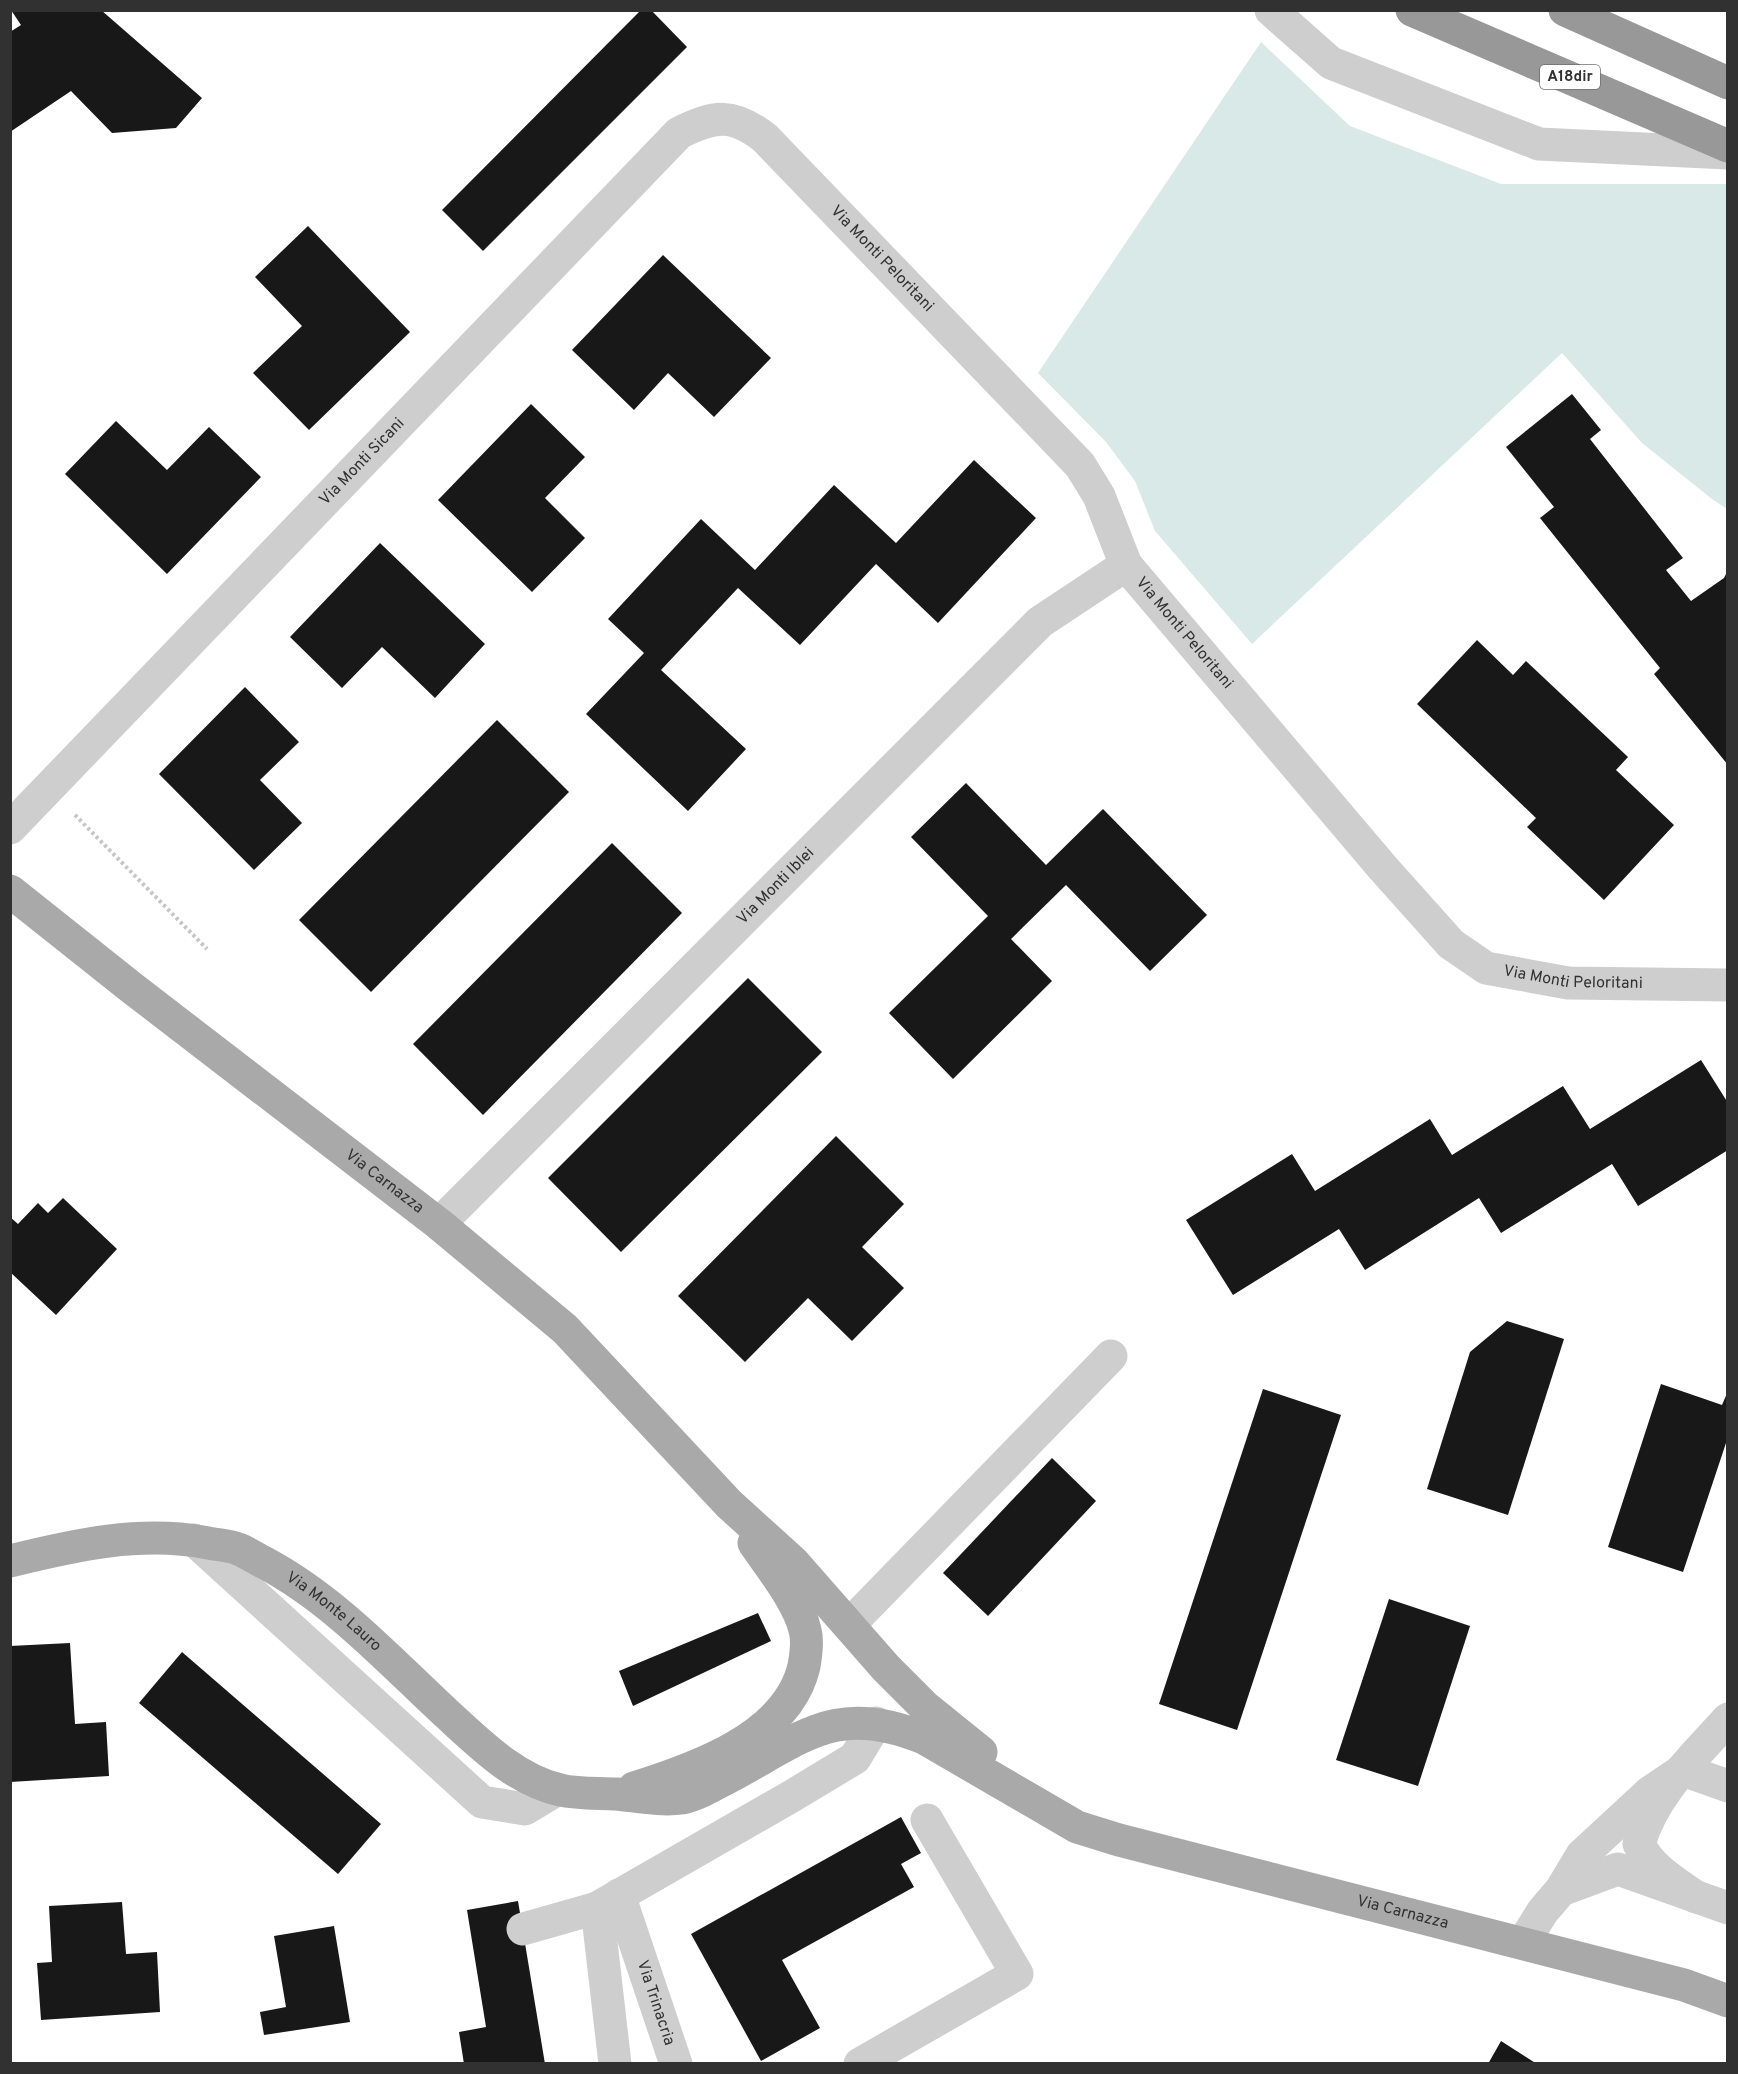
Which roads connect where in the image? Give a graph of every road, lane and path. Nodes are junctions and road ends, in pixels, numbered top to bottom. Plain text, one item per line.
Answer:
1 (1271, 10) edge
2 (1412, 10) edge
3 (1564, 10) edge
4 (1728, 83) edge
5 (729, 119) joint
6 (1728, 146) edge
7 (1728, 153) edge
8 (1126, 565) junction
9 (49, 789) junction
10 (10, 828) edge
11 (10, 891) edge
12 (207, 950) dead end
13 (1728, 985) edge
14 (439, 1224) junction
15 (1111, 1356) dead end
16 (729, 1504) junction
17 (194, 1540) junction
18 (10, 1561) edge
19 (849, 1625) junction
20 (1728, 1719) edge
21 (876, 1723) junction
22 (1683, 1770) junction
23 (1728, 1786) edge
24 (558, 1790) junction
25 (615, 1794) junction
26 (927, 1820) dead end
27 (1077, 1827) junction
28 (1561, 1890) junction
29 (1696, 1897) junction
30 (608, 1902) junction
31 (1728, 1908) edge
32 (523, 1929) dead end
33 (1523, 1944) junction
34 (1728, 2001) edge
35 (615, 2064) edge
36 (676, 2064) edge
37 (860, 2064) edge

1 - 7 street
2 - 6 highway, A18dir
3 - 4 highway
5 - 8 street, Via Monti Peloritani
5 - 9 street, Via Monti Sicani
8 - 13 street, Via Monti Peloritani
8 - 14 street, Via Monti Iblei
9 - 10 street, Via Monti Sicani
9 - 12 path
11 - 14 main road, Via Carnazza
14 - 16 main road, Via Carnazza
15 - 19 street
16 - 19 main road
16 - 25 main road
17 - 18 main road, Via Monte Lauro
17 - 24 main road, Via Monte Lauro
17 - 24 street
19 - 27 main road
20 - 22 street
21 - 25 main road
21 - 27 main road
21 - 30 street
22 - 23 street
22 - 28 street
22 - 29 street
24 - 25 main road, Via Monte Lauro
26 - 37 street
27 - 33 main road, Via Carnazza
28 - 29 street
28 - 33 street
29 - 31 street
30 - 32 street
30 - 35 street
30 - 36 street, Via Trinacria
33 - 34 main road, Via Carnazza

